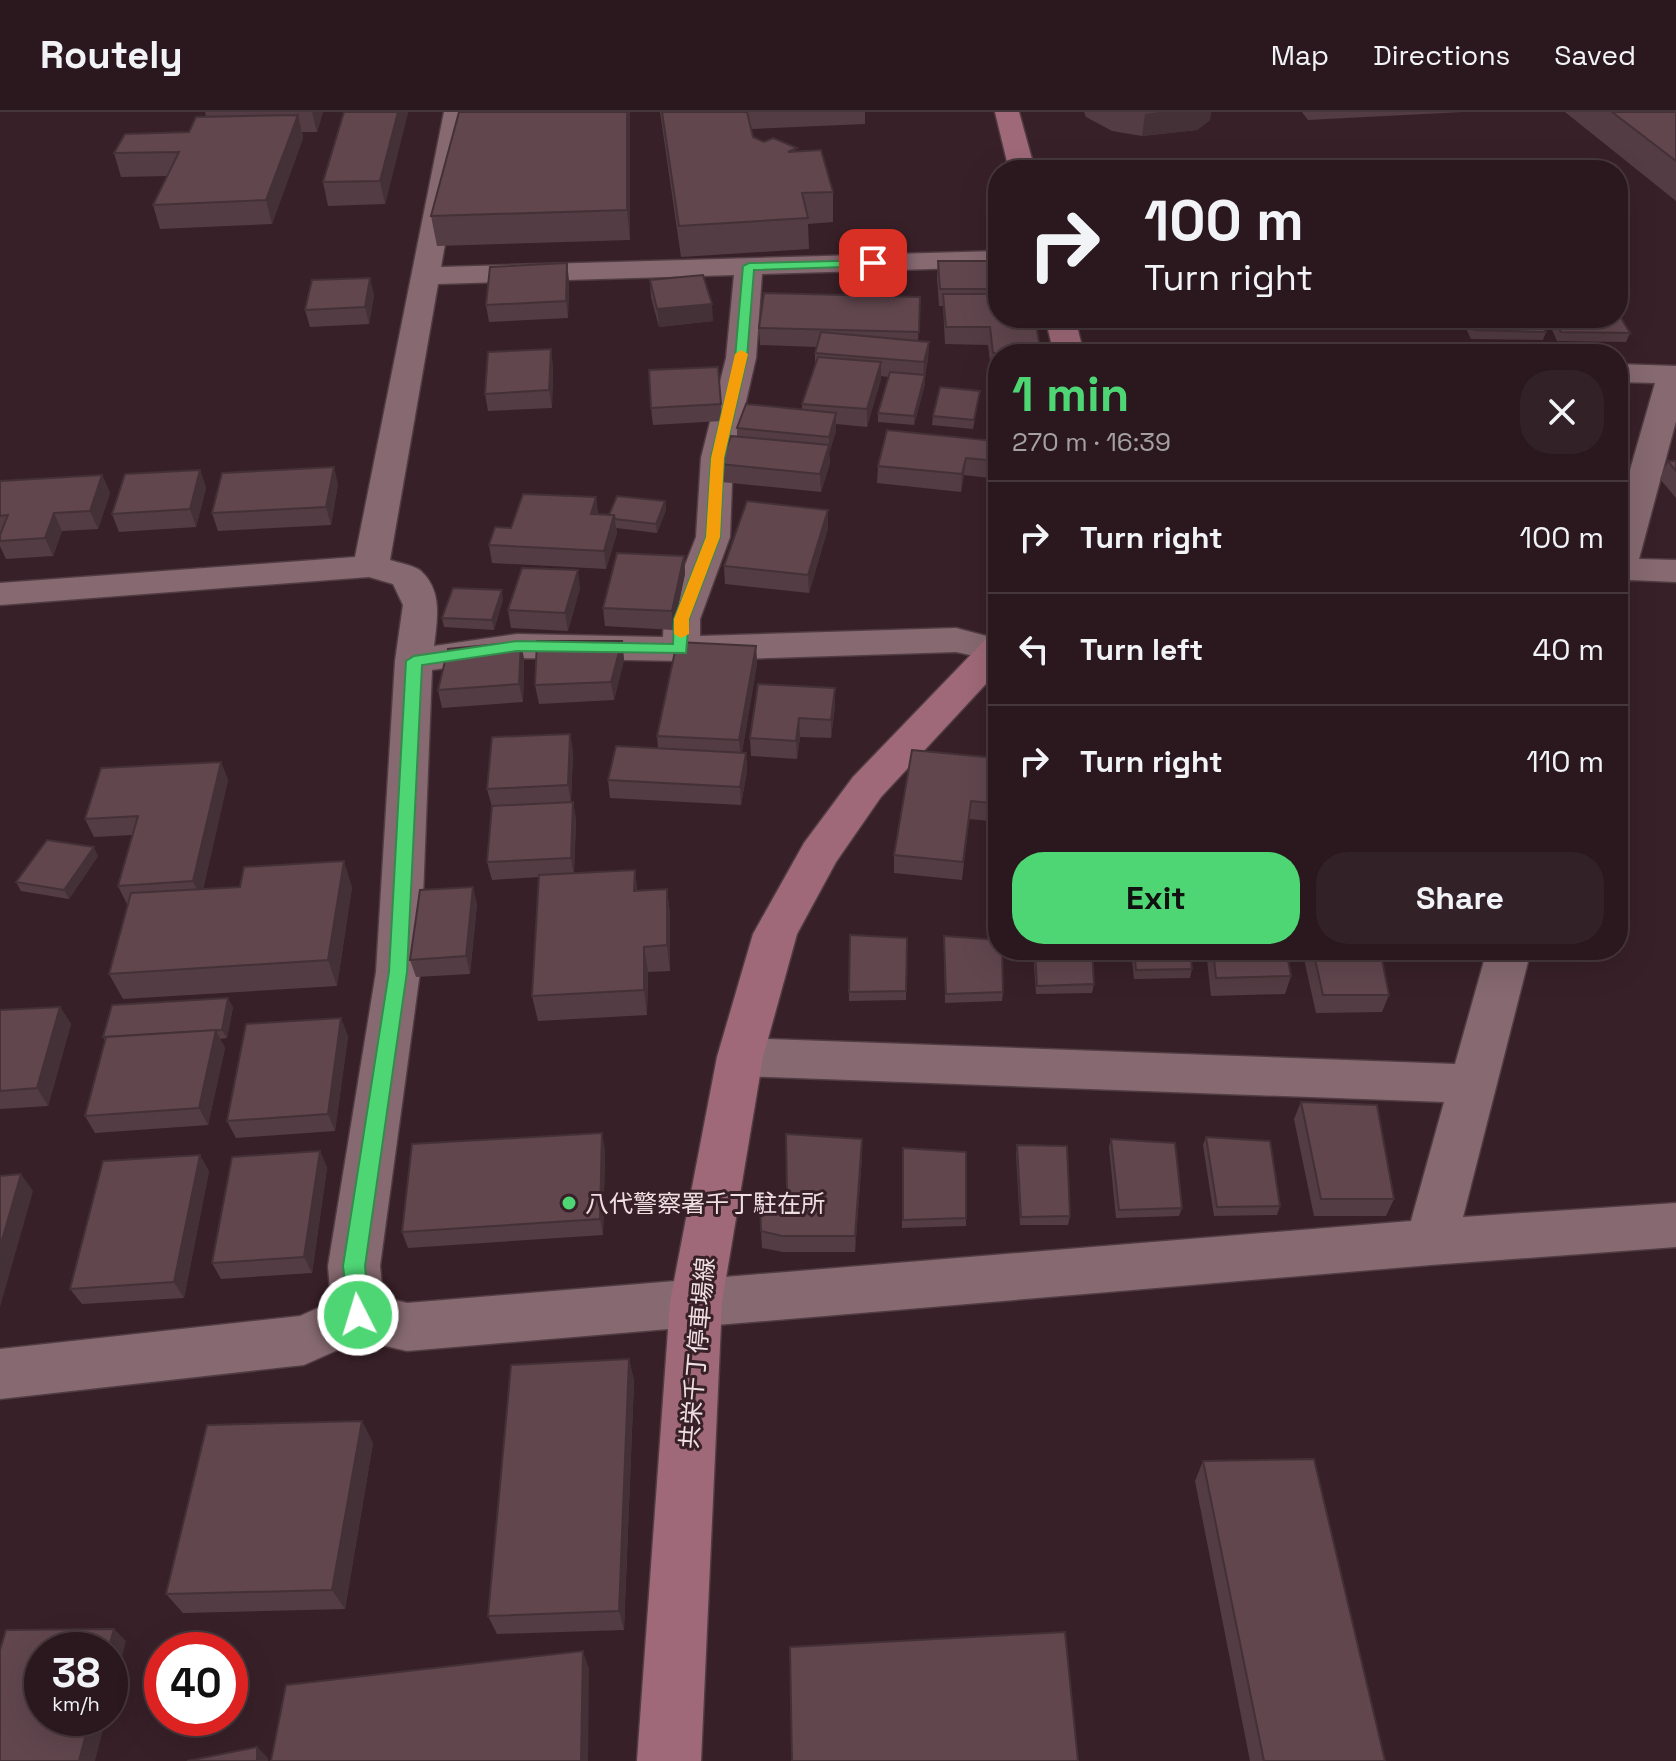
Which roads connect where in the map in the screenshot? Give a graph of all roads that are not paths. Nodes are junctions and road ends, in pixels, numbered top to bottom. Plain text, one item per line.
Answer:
1 (456, 112) edge
2 (1007, 112) edge
3 (1019, 160) edge
4 (988, 259) edge
5 (749, 266) junction
6 (425, 276) junction
7 (1628, 373) edge
8 (1675, 375) edge
9 (1628, 540) edge
10 (371, 566) junction
11 (1628, 571) edge
12 (1676, 571) edge
13 (0, 594) edge
14 (988, 647) edge
15 (681, 649) junction
16 (988, 659) edge
17 (414, 661) junction
18 (1506, 960) edge
19 (740, 1057) junction
20 (1473, 1084) junction
21 (1676, 1225) edge
22 (1431, 1242) junction
23 (696, 1302) junction
24 (358, 1315) junction
25 (0, 1374) edge
26 (669, 1761) edge

1 - 6 street
2 - 3 main road
4 - 5 street
5 - 6 street
5 - 15 street
6 - 10 street
7 - 8 street
8 - 9 street
10 - 13 street
10 - 17 street
11 - 12 street
14 - 15 street
15 - 17 street
16 - 19 main road, 共栄千丁停車場線
17 - 24 street
18 - 20 street
19 - 20 street
19 - 23 main road, 共栄千丁停車場線
20 - 22 street
21 - 22 street
22 - 23 street
23 - 24 street
23 - 26 main road, 共栄千丁停車場線
24 - 25 street

